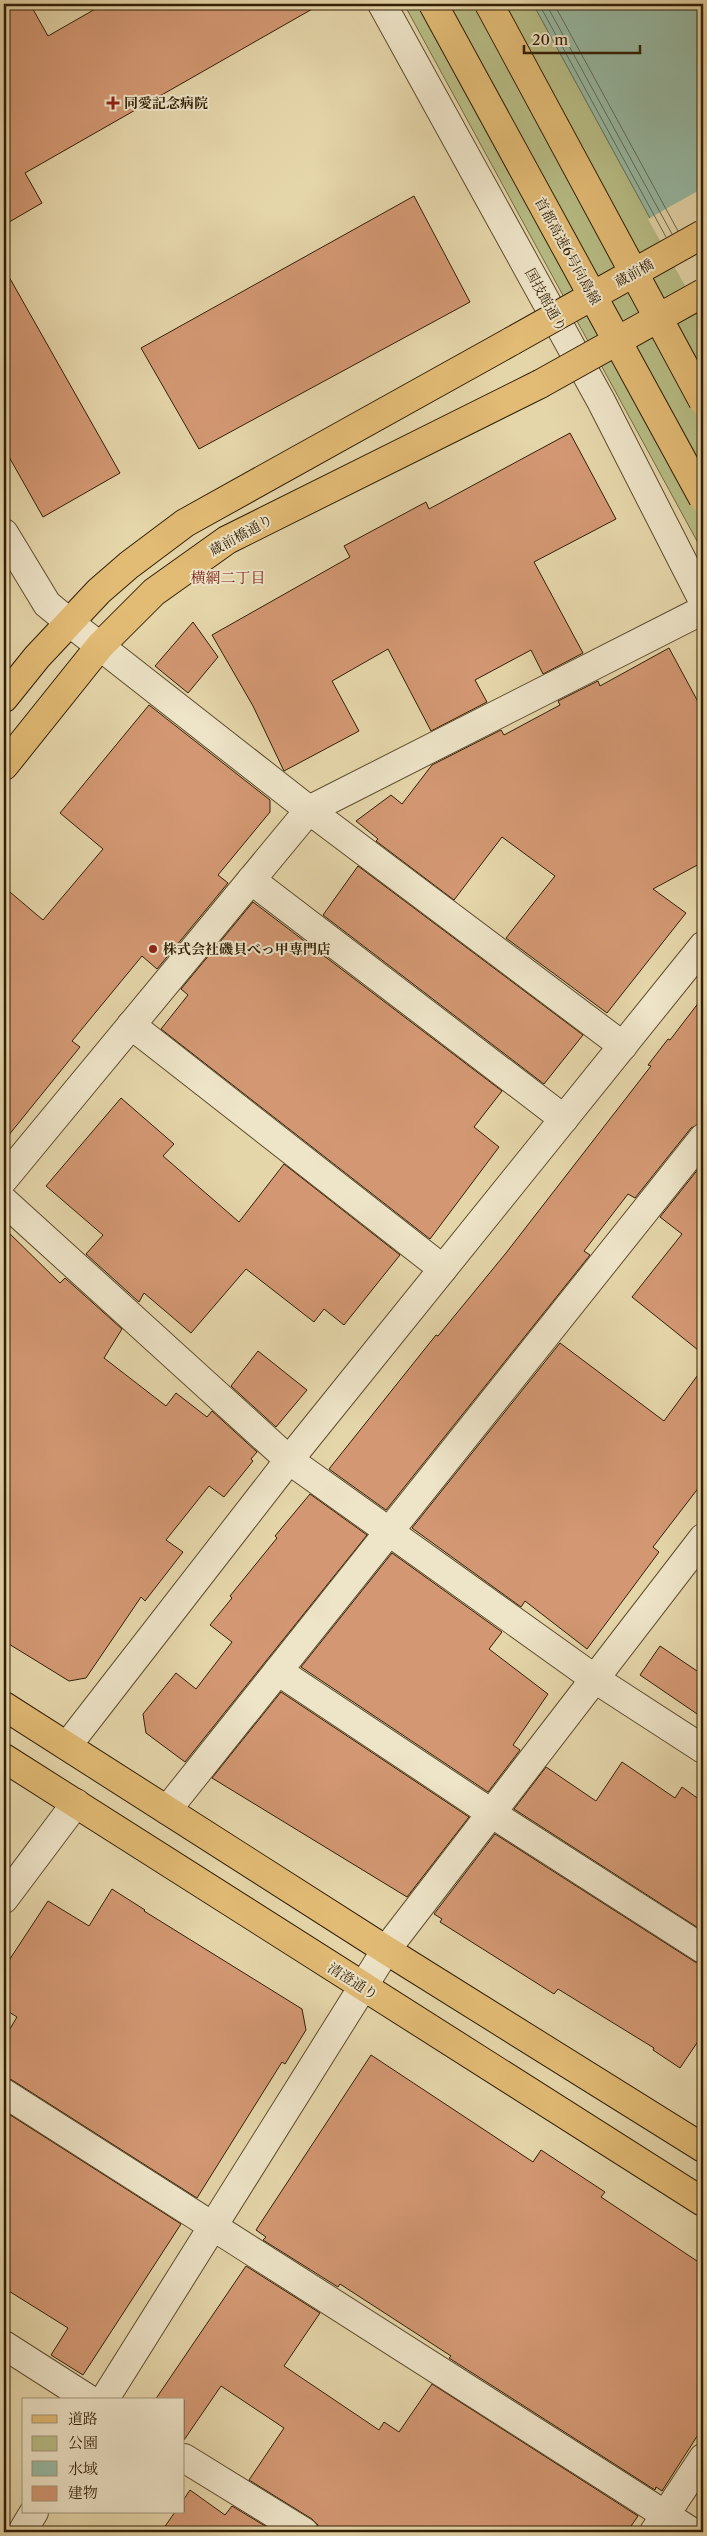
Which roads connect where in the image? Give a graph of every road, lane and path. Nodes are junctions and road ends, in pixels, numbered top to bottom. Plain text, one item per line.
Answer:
1 (382, 4) edge
2 (433, 4) edge
3 (489, 4) edge
4 (703, 234) edge
5 (703, 293) edge
6 (703, 401) edge
7 (703, 498) edge
8 (4, 532) edge
9 (703, 601) edge
10 (703, 610) edge
11 (69, 622) junction
12 (100, 646) junction
13 (4, 698) edge
14 (4, 766) edge
15 (309, 810) junction
16 (250, 880) junction
17 (703, 946) edge
18 (131, 1025) junction
19 (623, 1046) junction
20 (564, 1119) junction
21 (703, 1138) edge
22 (4, 1179) edge
23 (4, 1201) edge
24 (443, 1269) junction
25 (289, 1460) junction
26 (388, 1532) junction
27 (703, 1538) edge
28 (278, 1671) junction
29 (595, 1679) junction
30 (4, 1706) edge
31 (66, 1746) junction
32 (703, 1749) edge
33 (4, 1758) edge
34 (76, 1803) junction
35 (167, 1810) junction
36 (491, 1813) junction
37 (4, 1899) edge
38 (703, 1949) edge
39 (386, 1950) junction
40 (361, 1986) junction
41 (4, 2093) edge
42 (703, 2148) edge
43 (703, 2202) edge
44 (214, 2227) junction
45 (4, 2345) edge
46 (87, 2398) edge
47 (105, 2398) edge
48 (703, 2458) edge
49 (185, 2459) edge
50 (33, 2514) edge
51 (660, 2524) edge
52 (22, 2532) edge
53 (304, 2532) edge
54 (692, 2532) edge

1 - 9 street, 国技館通り
2 - 7 main road, 首都高速6号向島線, bridge
3 - 6 main road, bridge
4 - 11 main road, 蔵前橋, bridge
5 - 12 main road, 蔵前橋通り, bridge
8 - 11 street
10 - 15 street
11 - 12 street
11 - 13 main road
12 - 14 main road, 蔵前橋通り
12 - 15 street
15 - 16 street
15 - 19 street
16 - 18 street
16 - 20 street
17 - 19 street
18 - 22 street
18 - 24 street
19 - 20 street
20 - 24 street
21 - 26 street
23 - 25 street
24 - 25 street
25 - 26 street
25 - 31 street
26 - 28 street
26 - 29 street
27 - 29 street
28 - 35 street
28 - 36 street
29 - 32 street
29 - 36 street
30 - 31 main road
31 - 35 main road
33 - 34 main road, 清澄通り
34 - 37 street
34 - 40 main road, 清澄通り
35 - 39 main road
36 - 38 street
36 - 39 street
39 - 40 street
39 - 42 main road
40 - 43 main road, 清澄通り
40 - 44 street
41 - 44 street
44 - 47 street
44 - 51 street
45 - 46 street
48 - 51 street
49 - 53 street
50 - 52 street
51 - 54 street

